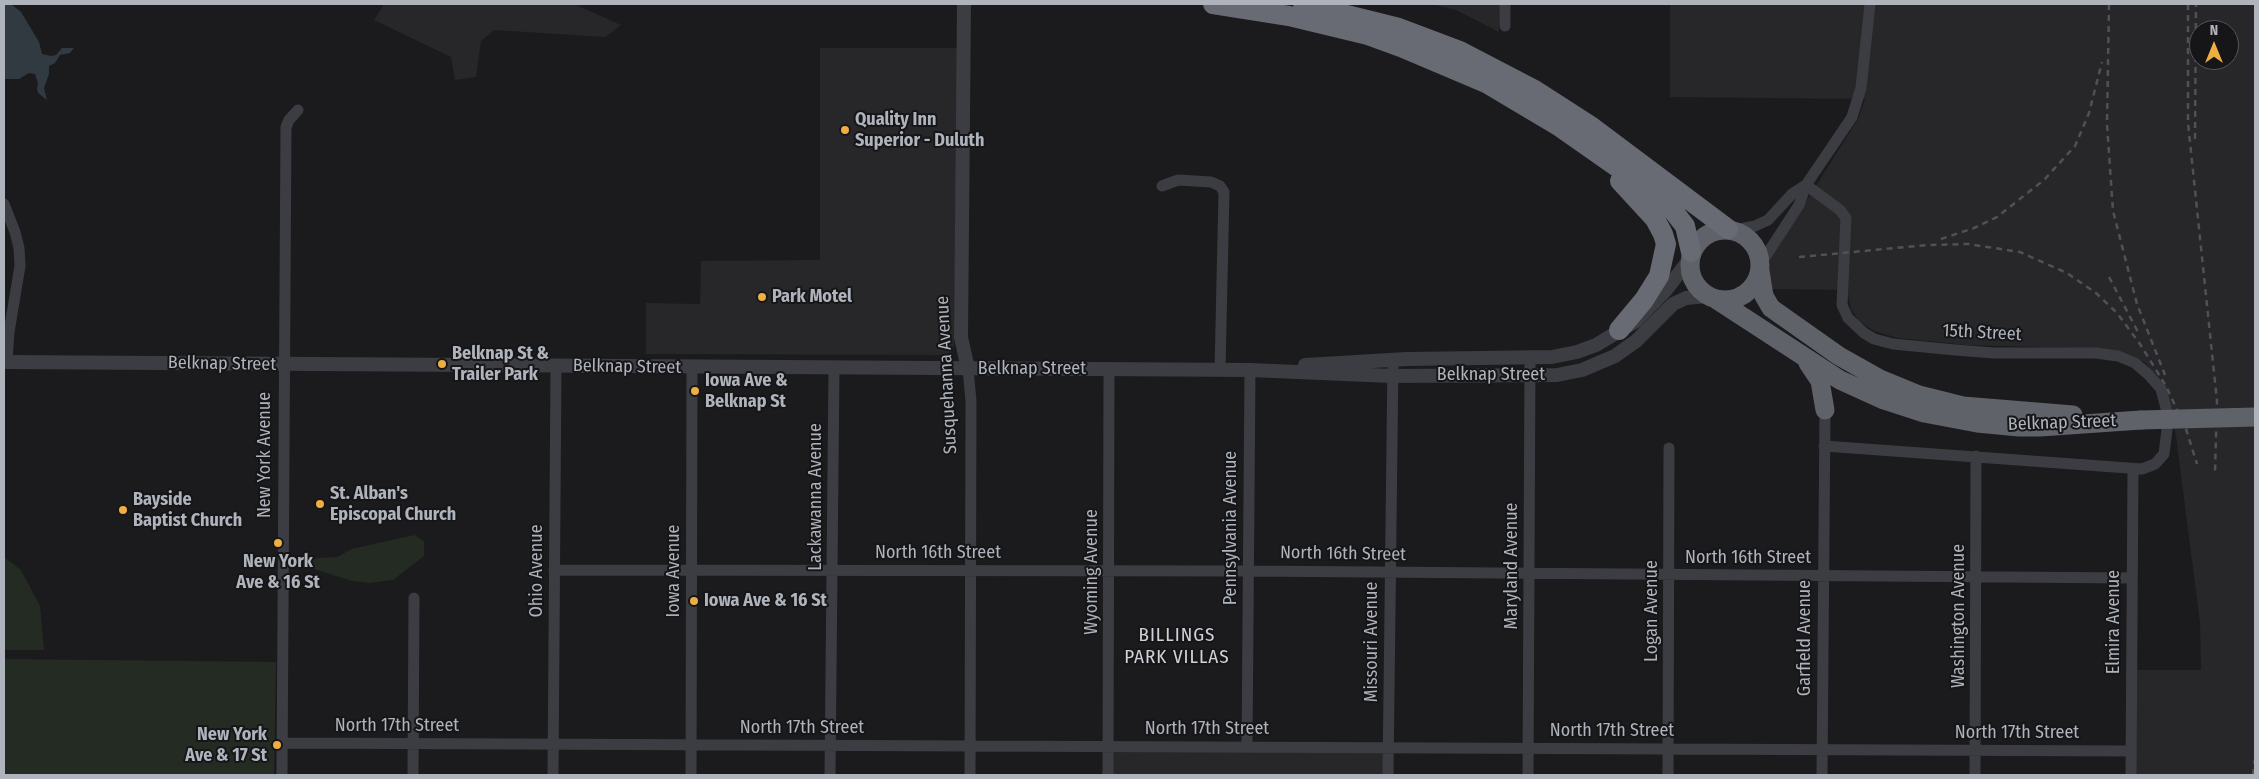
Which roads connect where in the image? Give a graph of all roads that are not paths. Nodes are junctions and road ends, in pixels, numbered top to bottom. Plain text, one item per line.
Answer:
1 (964, 4) edge
2 (1213, 4) edge
3 (1303, 4) edge
4 (1506, 4) edge
5 (1870, 4) edge
6 (1505, 26) dead end
7 (298, 110) dead end
8 (1582, 142) junction
9 (1806, 185) junction
10 (1162, 186) dead end
11 (4, 204) edge
12 (1731, 230) junction
13 (1690, 256) junction
14 (1760, 268) junction
15 (1711, 297) junction
16 (1618, 330) junction
17 (1530, 358) junction
18 (1804, 358) junction
19 (1393, 359) junction
20 (5, 362) edge
21 (283, 364) junction
22 (556, 366) junction
23 (692, 367) junction
24 (834, 368) junction
25 (968, 369) junction
26 (1109, 369) junction
27 (1220, 370) junction
28 (1250, 370) junction
29 (1392, 376) junction
30 (1530, 376) junction
31 (1862, 391) junction
32 (1825, 410) junction
33 (2255, 417) edge
34 (2141, 420) junction
35 (1824, 446) junction
36 (1669, 448) dead end
37 (1976, 456) junction
38 (2133, 468) junction
39 (554, 570) junction
40 (691, 570) junction
41 (833, 570) junction
42 (970, 570) junction
43 (1110, 570) junction
44 (1247, 571) junction
45 (1390, 572) junction
46 (1530, 573) junction
47 (1670, 574) junction
48 (1977, 575) junction
49 (1823, 576) junction
50 (2132, 578) junction
51 (414, 598) dead end
52 (282, 743) junction
53 (412, 743) junction
54 (553, 744) junction
55 (690, 744) junction
56 (830, 745) junction
57 (970, 746) junction
58 (1109, 746) junction
59 (1248, 747) junction
60 (1388, 748) junction
61 (1528, 748) junction
62 (1668, 749) junction
63 (1822, 750) junction
64 (1975, 750) junction
65 (2131, 751) junction
66 (282, 775) edge
67 (413, 775) edge
68 (553, 775) edge
69 (690, 775) edge
70 (830, 775) edge
71 (970, 775) edge
72 (1108, 775) edge
73 (1388, 775) edge
74 (1528, 775) edge
75 (1668, 775) edge
76 (1822, 775) edge
77 (1975, 775) edge
78 (2131, 775) edge

1 - 25 street, Susquehanna Avenue
2 - 8 highway
3 - 12 highway
4 - 6 street
5 - 9 street
7 - 21 street, New York Avenue
8 - 13 highway
8 - 16 highway
9 - 12 street
9 - 14 street
9 - 38 street, 15th Street
10 - 27 street
11 - 20 street
12 - 13 highway
12 - 14 highway
13 - 15 highway
13 - 16 street, Belknap Street
14 - 15 highway
14 - 34 highway, Belknap Street
15 - 18 highway, Belknap Street
15 - 30 street, Belknap Street
16 - 17 street, Belknap Street
17 - 19 street, Belknap Street
17 - 30 street, Maryland Avenue
18 - 31 highway, Belknap Street
18 - 32 highway
19 - 28 street, Belknap Street
19 - 29 street, Missouri Avenue
20 - 21 street, Belknap Street
21 - 22 street, Belknap Street
21 - 52 street, New York Avenue
22 - 23 street, Belknap Street
22 - 39 street, Ohio Avenue
23 - 24 street, Belknap Street
23 - 40 street, Iowa Avenue
24 - 25 street, Belknap Street
24 - 41 street, Lackawanna Avenue
25 - 26 street, Belknap Street
25 - 42 street, Susquehanna Avenue
26 - 27 street, Belknap Street
26 - 43 street, Wyoming Avenue
27 - 28 street, Belknap Street
28 - 29 street, Belknap Street
28 - 44 street, Pennsylvania Avenue
29 - 30 street, Belknap Street
29 - 45 street, Missouri Avenue
30 - 46 street, Maryland Avenue
31 - 32 highway
31 - 34 highway, Belknap Street
32 - 35 street, Garfield Avenue
33 - 34 highway, Belknap Street, bridge
35 - 37 street
35 - 49 street, Garfield Avenue
36 - 47 street, Logan Avenue
37 - 38 street
37 - 48 street, Washington Avenue
38 - 50 street, Elmira Avenue
39 - 40 street, North 16th Street
39 - 54 street, Ohio Avenue
40 - 41 street, North 16th Street
40 - 55 street, Iowa Avenue
41 - 42 street, North 16th Street
41 - 56 street, Lackawanna Avenue
42 - 43 street, North 16th Street
42 - 57 street, Susquehanna Avenue
43 - 44 street, North 16th Street
43 - 58 street, Wyoming Avenue
44 - 45 street, North 16th Street
44 - 59 street, Pennsylvania Avenue
45 - 46 street, North 16th Street
45 - 60 street, Missouri Avenue
46 - 47 street, North 16th Street
46 - 61 street, Maryland Avenue
47 - 49 street, North 16th Street
47 - 62 street, Logan Avenue
48 - 49 street, North 16th Street
48 - 50 street, North 16th Street
48 - 64 street, Washington Avenue
49 - 63 street, Garfield Avenue
50 - 65 street, Elmira Avenue
51 - 53 street
52 - 53 street, North 17th Street
52 - 66 street, New York Avenue
53 - 54 street, North 17th Street
53 - 67 street
54 - 55 street, North 17th Street
54 - 68 street, Ohio Avenue
55 - 56 street, North 17th Street
55 - 69 street, Iowa Avenue
56 - 57 street, North 17th Street
56 - 70 street, Lackawanna Avenue
57 - 58 street, North 17th Street
57 - 71 street, Susquehanna Avenue
58 - 59 street, North 17th Street
58 - 72 street, Wyoming Avenue
59 - 60 street, North 17th Street
60 - 61 street, North 17th Street
60 - 73 street, Missouri Avenue
61 - 62 street, North 17th Street
61 - 74 street, Maryland Avenue
62 - 63 street, North 17th Street
62 - 75 street, Logan Avenue
63 - 64 street, North 17th Street
63 - 76 street, Garfield Avenue
64 - 65 street, North 17th Street
64 - 77 street, Washington Avenue
65 - 78 street, Elmira Avenue

